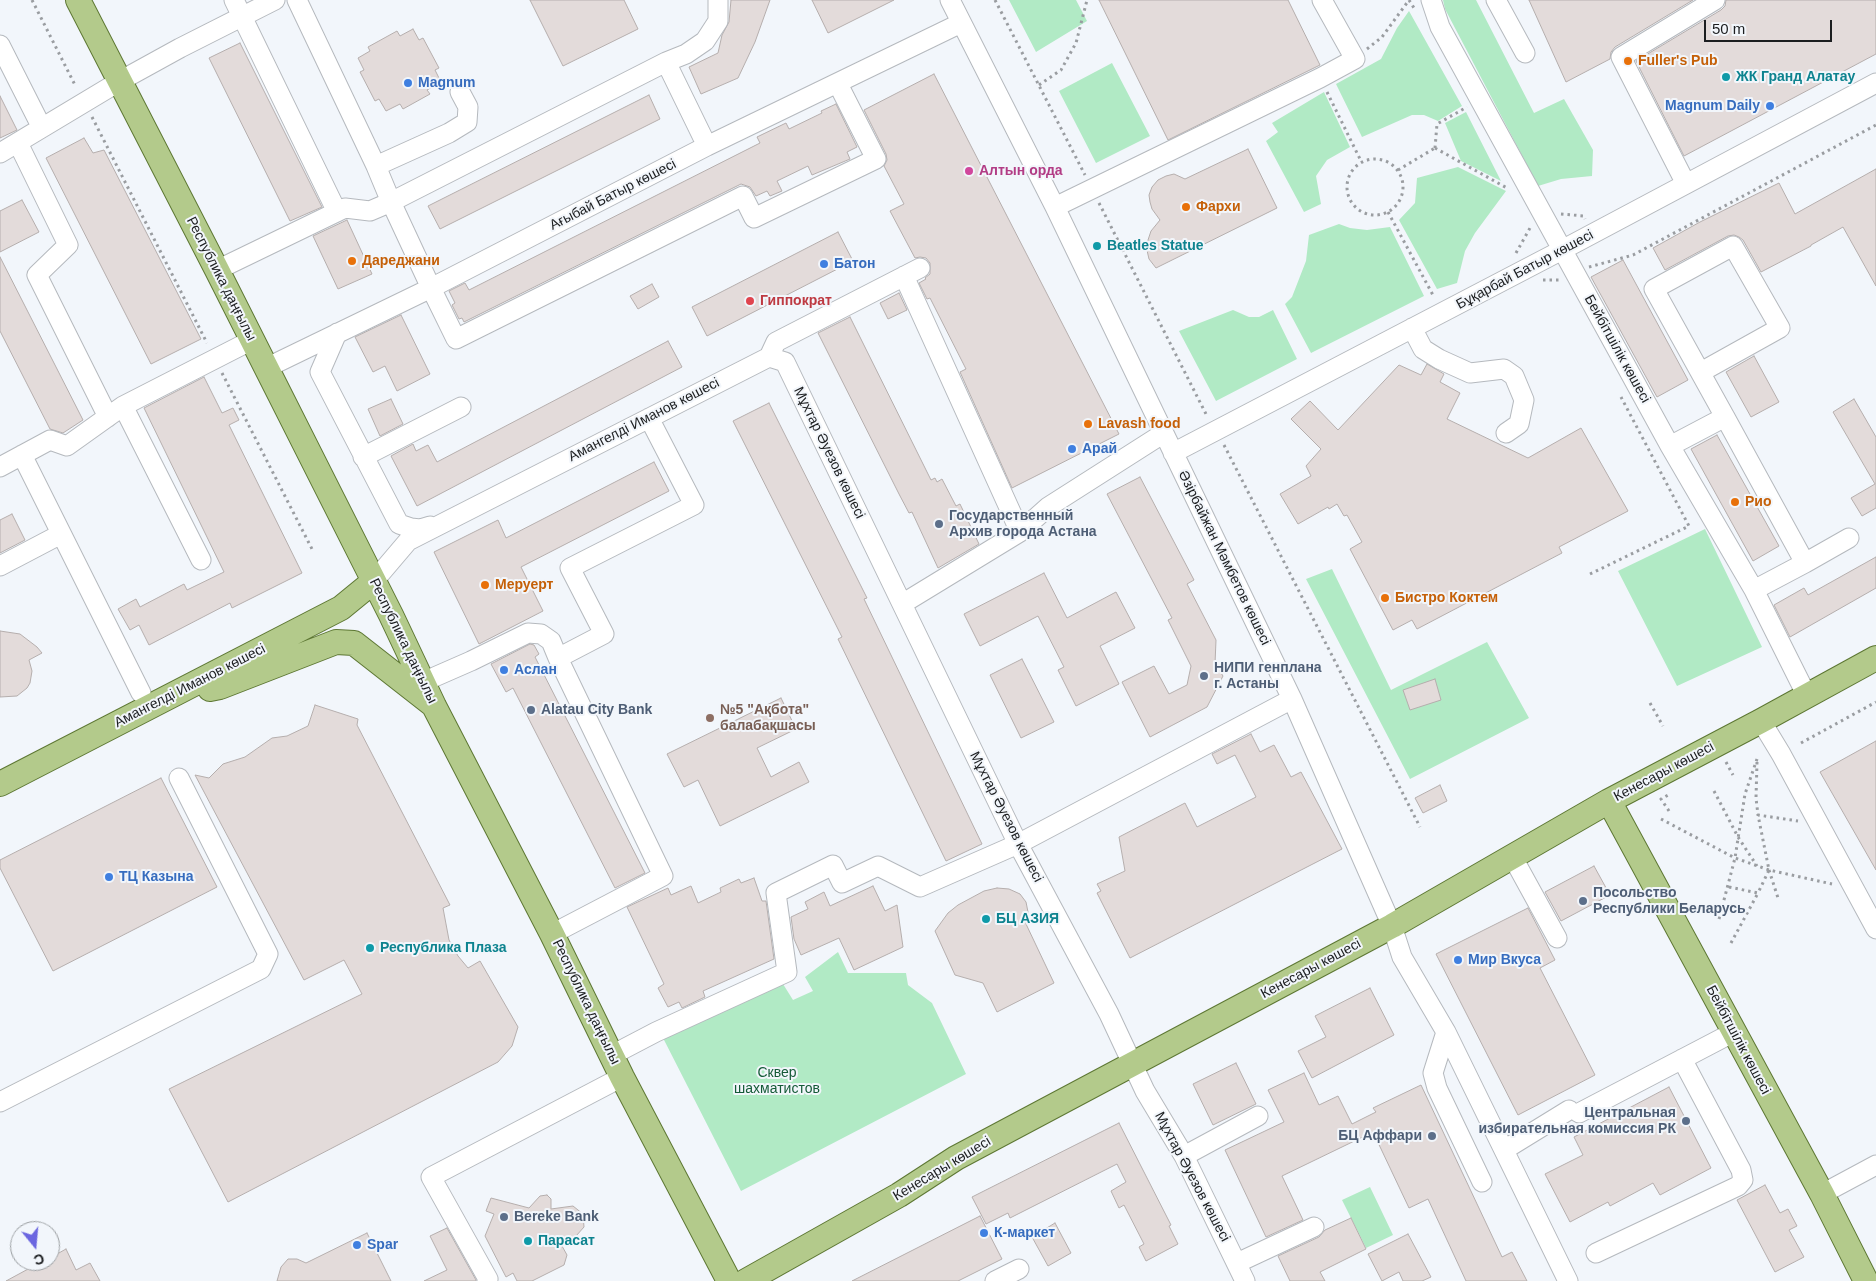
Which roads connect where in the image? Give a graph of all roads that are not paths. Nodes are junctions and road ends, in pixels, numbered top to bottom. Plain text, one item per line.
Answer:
1 (78, 0) edge
2 (275, 0) edge
3 (297, 0) edge
4 (718, 0) edge
5 (950, 0) edge
6 (1322, 0) edge
7 (1431, 0) edge
8 (1496, 0) edge
9 (1715, 0) edge
10 (238, 8) edge
11 (961, 23) junction
12 (0, 45) edge
13 (1525, 53) dead end
14 (666, 62) junction
15 (120, 81) junction
16 (1876, 83) edge
17 (838, 84) junction
18 (460, 92) dead end
19 (42, 128) junction
20 (18, 143) junction
21 (707, 146) junction
22 (0, 154) edge
23 (376, 166) junction
24 (1686, 184) junction
25 (390, 202) junction
26 (1056, 207) junction
27 (337, 212) junction
28 (1562, 250) junction
29 (217, 270) junction
30 (431, 288) junction
31 (1412, 328) junction
32 (337, 333) junction
33 (260, 355) junction
34 (770, 357) junction
35 (1701, 372) junction
36 (461, 407) dead end
37 (116, 412) junction
38 (1725, 417) junction
39 (649, 418) junction
40 (1164, 433) junction
41 (1506, 433) dead end
42 (1670, 446) junction
43 (1173, 453) junction
44 (22, 455) junction
45 (363, 456) junction
46 (0, 467) edge
47 (446, 522) junction
48 (1020, 532) junction
49 (61, 534) junction
50 (1849, 538) dead end
51 (201, 560) dead end
52 (1806, 564) junction
53 (0, 566) edge
54 (374, 581) junction
55 (1754, 590) junction
56 (902, 604) junction
57 (558, 658) junction
58 (1876, 658) edge
59 (423, 682) junction
60 (141, 693) junction
61 (1807, 696) junction
62 (169, 697) junction
63 (1292, 699) junction
64 (434, 706) junction
65 (1761, 721) junction
66 (0, 765) edge
67 (179, 778) dead end
68 (0, 784) edge
69 (1609, 801) junction
70 (1018, 844) junction
71 (1512, 856) junction
72 (1392, 926) junction
73 (1876, 929) edge
74 (552, 934) junction
75 (1557, 938) dead end
76 (1446, 1032) junction
77 (1734, 1032) junction
78 (612, 1055) junction
79 (1682, 1059) junction
80 (1132, 1064) junction
81 (622, 1077) junction
82 (0, 1102) edge
83 (1258, 1116) dead end
84 (1504, 1150) junction
85 (1184, 1156) junction
86 (1876, 1165) edge
87 (1482, 1182) dead end
88 (1822, 1194) junction
89 (1314, 1227) dead end
90 (1596, 1253) dead end
91 (1237, 1263) junction
92 (1019, 1269) dead end
93 (487, 1281) edge
94 (729, 1281) edge
95 (746, 1281) edge
96 (995, 1281) edge
97 (1246, 1281) edge
98 (1568, 1281) edge
99 (1866, 1281) edge

1 - 15 main road, Республика даңғылы
2 - 10 street
3 - 23 street
4 - 14 street
5 - 11 street, Әзірбайжан Мәмбетов көшесі
6 - 26 street
7 - 28 street, Бейбітшілік көшесі
8 - 13 street
9 - 24 street
10 - 15 street
10 - 27 street
11 - 17 street, Ағыбай Батыр көшесі
11 - 26 street, Әзірбайжан Мәмбетов көшесі
12 - 19 street
14 - 21 street
14 - 25 street
15 - 19 street
15 - 29 main road, Республика даңғылы
16 - 24 street, Бұқарбай Батыр көшесі
17 - 21 street, Ағыбай Батыр көшесі
17 - 30 street
18 - 23 street
19 - 20 street
20 - 22 street
20 - 37 street
21 - 30 street, Ағыбай Батыр көшесі
23 - 25 street
24 - 28 street, Бұқарбай Батыр көшесі
25 - 27 street
25 - 30 street
26 - 40 street, Әзірбайжан Мәмбетов көшесі
27 - 29 street
28 - 31 street, Бұқарбай Батыр көшесі
28 - 42 street, Бейбітшілік көшесі
29 - 33 main road, Республика даңғылы
30 - 32 street, Ағыбай Батыр көшесі
31 - 41 street
31 - 43 street, Бұқарбай Батыр көшесі
32 - 33 street, Ағыбай Батыр көшесі
32 - 45 street
33 - 37 street, Ағыбай Батыр көшесі
33 - 54 main road, Республика даңғылы
34 - 39 street, Амангелді Иманов көшесі
34 - 48 street, Амангелді Иманов көшесі
34 - 56 street, Мұхтар Әуезов көшесі
35 - 35 street
35 - 38 street
36 - 45 street
37 - 44 street, Ағыбай Батыр көшесі
37 - 51 street
38 - 42 street
38 - 52 street
39 - 47 street, Амангелді Иманов көшесі
39 - 57 street
40 - 43 street, Әзірбайжан Мәмбетов көшесі
40 - 48 street
42 - 55 street, Бейбітшілік көшесі
43 - 63 street, Әзірбайжан Мәмбетов көшесі
44 - 46 street
44 - 49 street
45 - 47 street
47 - 54 street, Амангелді Иманов көшесі
48 - 56 street
49 - 53 street
49 - 60 street
50 - 52 street
52 - 55 street
54 - 59 main road, Республика даңғылы
54 - 60 main road, Амангелді Иманов көшесі
54 - 62 main road, Амангелді Иманов көшесі
55 - 61 street, Бейбітшілік көшесі
56 - 70 street, Мұхтар Әуезов көшесі
57 - 59 street
57 - 74 street
58 - 61 main road, Кенесары көшесі
59 - 64 main road, Республика даңғылы
60 - 66 main road, Амангелді Иманов көшесі
61 - 65 main road, Кенесары көшесі
62 - 64 main road
62 - 68 main road, Амангелді Иманов көшесі
63 - 70 street
63 - 72 street, Әзірбайжан Мәмбетов көшесі
64 - 74 main road, Республика даңғылы
65 - 69 main road, Кенесары көшесі
65 - 73 street
67 - 82 street
69 - 71 main road, Кенесары көшесі
69 - 77 main road, Бейбітшілік көшесі
70 - 78 street
70 - 80 street, Мұхтар Әуезов көшесі
71 - 72 main road, Кенесары көшесі
71 - 75 street
72 - 76 street, Әзірбайжан Мәмбетов көшесі
72 - 80 main road, Кенесары көшесі
74 - 78 main road, Республика даңғылы
76 - 84 street, Әзірбайжан Мәмбетов көшесі
76 - 87 street
77 - 79 street
77 - 88 main road, Бейбітшілік көшесі
78 - 81 main road, Республика даңғылы
79 - 84 street
79 - 90 street
80 - 85 street, Мұхтар Әуезов көшесі
80 - 95 main road, Кенесары көшесі
81 - 93 street
81 - 94 main road, Республика даңғылы
83 - 85 street
84 - 98 street, Әзірбайжан Мәмбетов көшесі
85 - 91 street, Мұхтар Әуезов көшесі
86 - 88 street
88 - 99 main road, Бейбітшілік көшесі
89 - 91 street
91 - 97 street, Мұхтар Әуезов көшесі
92 - 96 street

